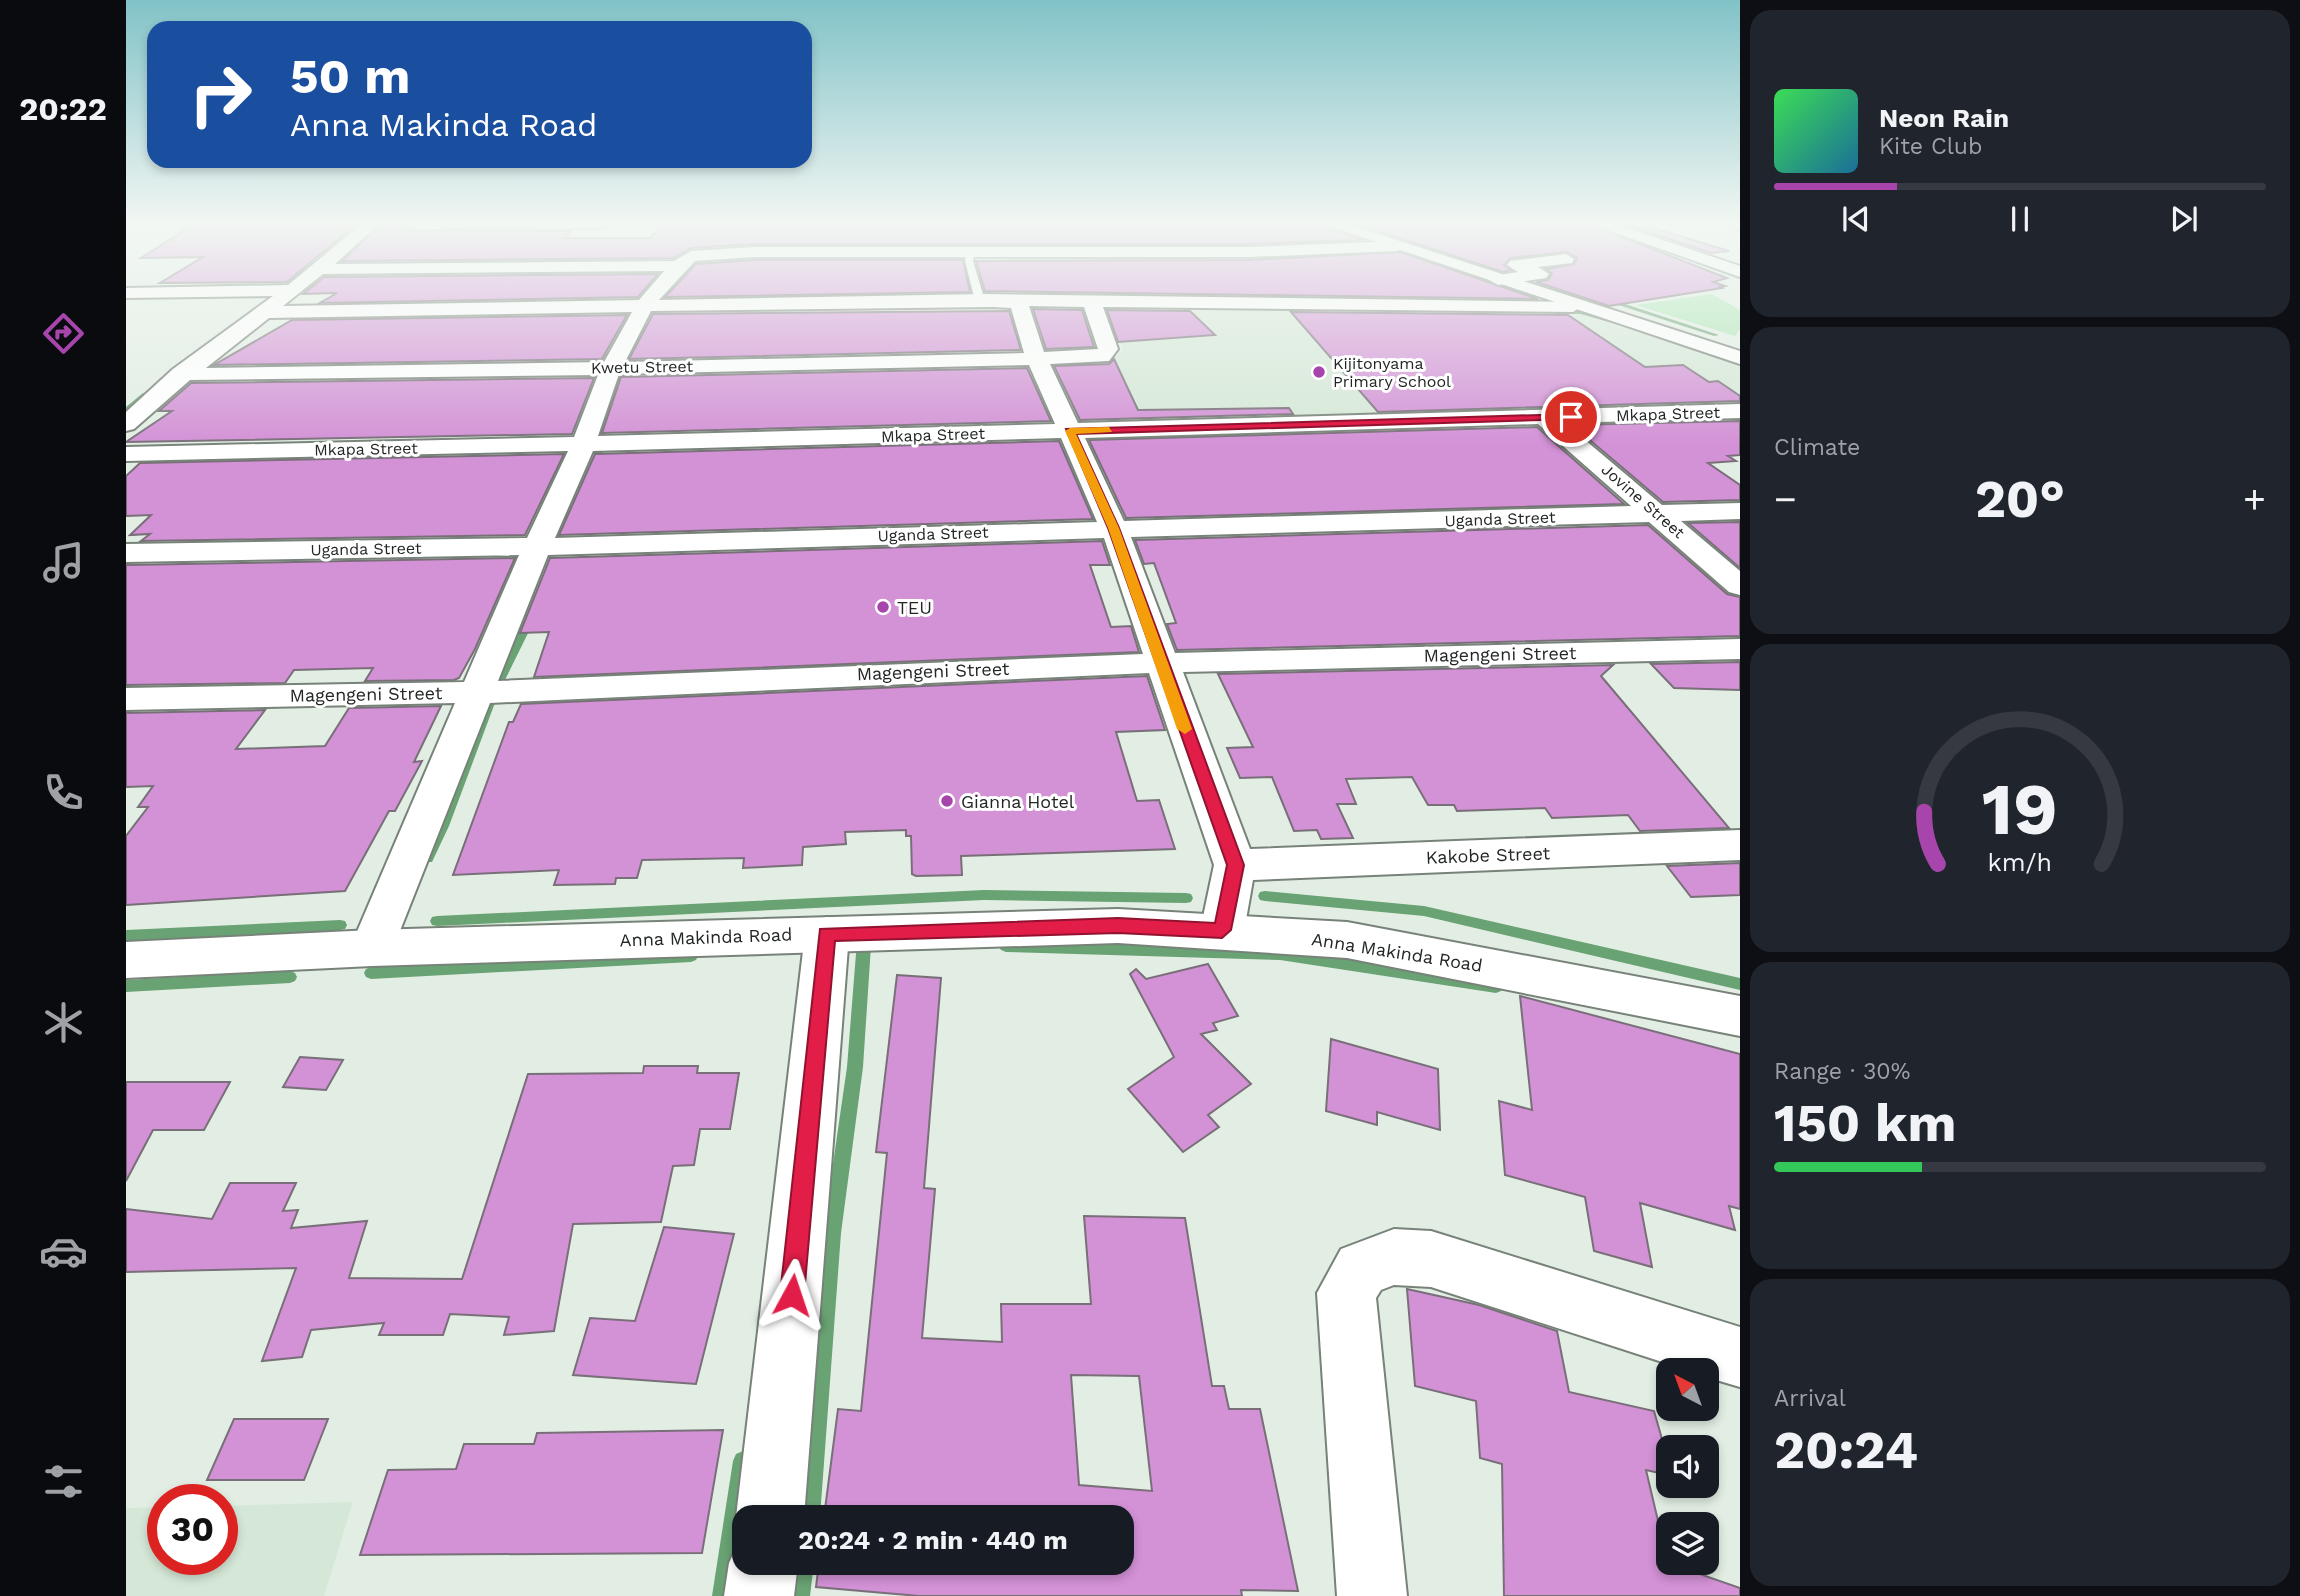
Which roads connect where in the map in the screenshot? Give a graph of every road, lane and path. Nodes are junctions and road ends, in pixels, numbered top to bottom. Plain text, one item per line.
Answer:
1 (284, 297) edge
2 (652, 297) edge
3 (1548, 297) edge
4 (982, 300) junction
5 (1092, 301) junction
6 (645, 306) junction
7 (1573, 306) junction
8 (268, 312) junction
9 (1037, 358) junction
10 (1740, 358) edge
11 (611, 368) junction
12 (181, 374) junction
13 (1740, 411) edge
14 (1545, 418) junction
15 (126, 424) edge
16 (1070, 431) junction
17 (581, 444) junction
18 (126, 454) edge
19 (1740, 511) edge
20 (1658, 513) junction
21 (1114, 528) junction
22 (537, 546) junction
23 (126, 554) edge
24 (1740, 586) edge
25 (1740, 649) edge
26 (1160, 663) junction
27 (478, 692) junction
28 (126, 699) edge
29 (1740, 845) edge
30 (1235, 865) junction
31 (1222, 930) junction
32 (827, 934) junction
33 (372, 948) junction
34 (126, 960) edge
35 (1740, 1016) edge
36 (1740, 1357) edge
37 (771, 1505) edge
38 (762, 1575) edge
39 (759, 1596) edge
40 (1372, 1596) edge

1 - 8 street
2 - 6 street
3 - 7 street
4 - 5 street
4 - 6 street
4 - 9 street
5 - 7 street
5 - 9 street, Kwetu Street
6 - 8 street
6 - 11 street
7 - 10 street
8 - 12 street
9 - 11 street, Kwetu Street
9 - 16 street
11 - 12 street, Kwetu Street
11 - 17 street
12 - 15 street
13 - 14 street, Mkapa Street
14 - 16 street, Mkapa Street
14 - 20 street, Jovine Street
16 - 17 street, Mkapa Street
16 - 21 street
17 - 18 street, Mkapa Street
17 - 22 street
19 - 20 street, Uganda Street
20 - 21 street, Uganda Street
20 - 24 street, Jovine Street
21 - 22 street, Uganda Street
21 - 26 street
22 - 23 street, Uganda Street
22 - 27 street
25 - 26 street, Magengeni Street
26 - 27 street, Magengeni Street
26 - 30 street
27 - 28 street, Magengeni Street
27 - 33 street
29 - 30 street, Kakobe Street
30 - 31 street
31 - 32 street, Anna Makinda Road
31 - 35 street, Anna Makinda Road
32 - 33 street, Anna Makinda Road
32 - 37 street
33 - 34 street, Anna Makinda Road
36 - 40 street
38 - 39 street

